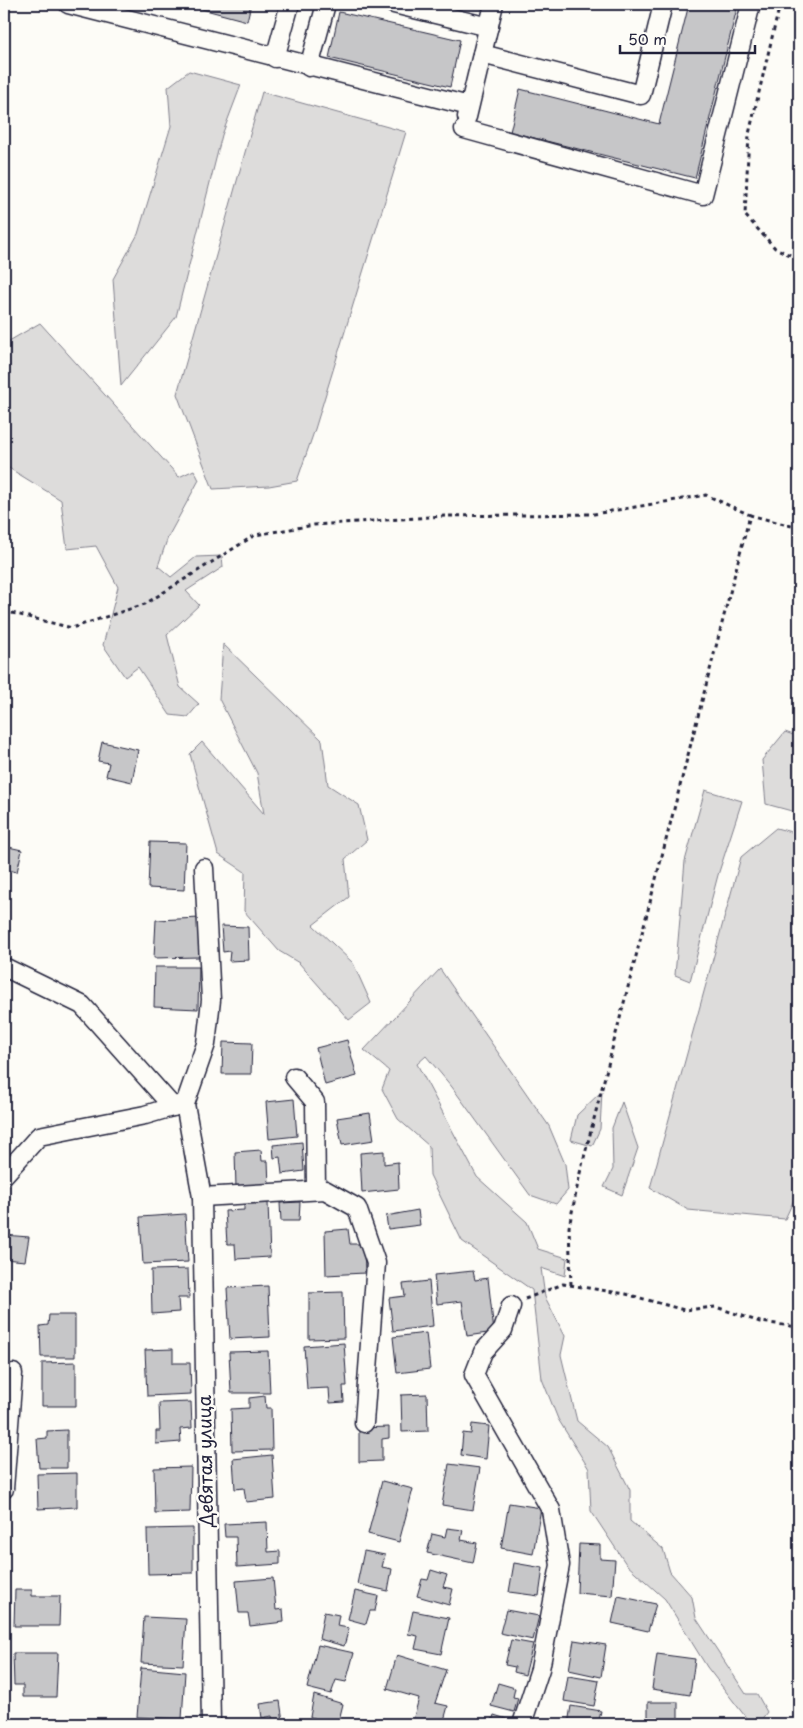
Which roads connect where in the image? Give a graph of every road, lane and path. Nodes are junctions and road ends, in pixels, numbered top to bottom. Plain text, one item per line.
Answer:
1 (68, 4) edge
2 (290, 4) edge
3 (326, 4) edge
4 (394, 4) edge
5 (494, 4) edge
6 (664, 4) edge
7 (750, 4) edge
8 (780, 4) edge
9 (489, 27) junction
10 (482, 54) junction
11 (275, 58) junction
12 (309, 67) junction
13 (469, 106) junction
14 (799, 259) edge
15 (750, 515) junction
16 (799, 528) edge
17 (4, 610) edge
18 (204, 868) dead end
19 (4, 967) edge
20 (294, 1077) dead end
21 (179, 1105) junction
22 (4, 1175) edge
23 (316, 1190) junction
24 (202, 1197) junction
25 (571, 1285) junction
26 (511, 1306) joint
27 (799, 1327) edge
28 (13, 1373) dead end
29 (364, 1423) dead end
30 (4, 1489) edge
31 (210, 1724) edge
32 (522, 1724) edge

1 - 11 street
2 - 11 street
3 - 12 street
4 - 9 street
5 - 9 street
6 - 10 street
7 - 13 street
8 - 14 path
9 - 10 street
10 - 13 street
11 - 12 street
12 - 13 street
15 - 16 path
15 - 17 path
15 - 25 path
18 - 21 street
19 - 21 street
20 - 23 street
21 - 22 street
21 - 24 street, Девятая улица
23 - 24 street
23 - 29 street
24 - 31 street, Девятая улица
25 - 26 path
25 - 27 path
26 - 32 street
28 - 30 street

